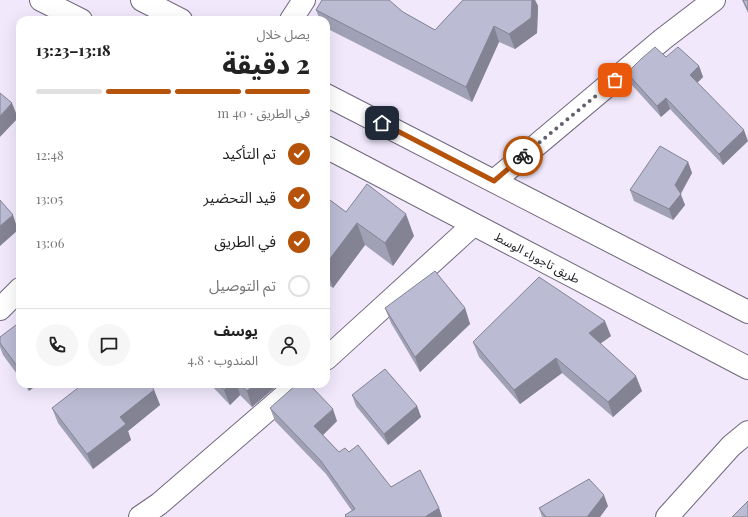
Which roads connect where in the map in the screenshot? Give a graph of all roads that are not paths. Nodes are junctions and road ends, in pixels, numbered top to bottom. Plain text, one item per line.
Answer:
1 (42, 0) edge
2 (142, 0) edge
3 (304, 0) edge
4 (714, 0) edge
5 (72, 16) edge
6 (172, 16) edge
7 (293, 16) edge
8 (330, 97) edge
9 (330, 150) edge
10 (494, 181) junction
11 (473, 225) junction
12 (16, 293) edge
13 (0, 309) edge
14 (748, 312) edge
15 (330, 355) edge
16 (748, 368) edge
17 (293, 388) edge
18 (748, 432) edge
19 (140, 517) edge
20 (667, 517) edge

1 - 5 main road
2 - 6 main road
3 - 7 main road
4 - 10 main road
8 - 10 main road
9 - 11 main road, طريق تاجوراء الوسط
10 - 14 main road
11 - 15 main road
11 - 16 main road, طريق تاجوراء الوسط
12 - 13 main road
17 - 19 main road
18 - 20 main road

